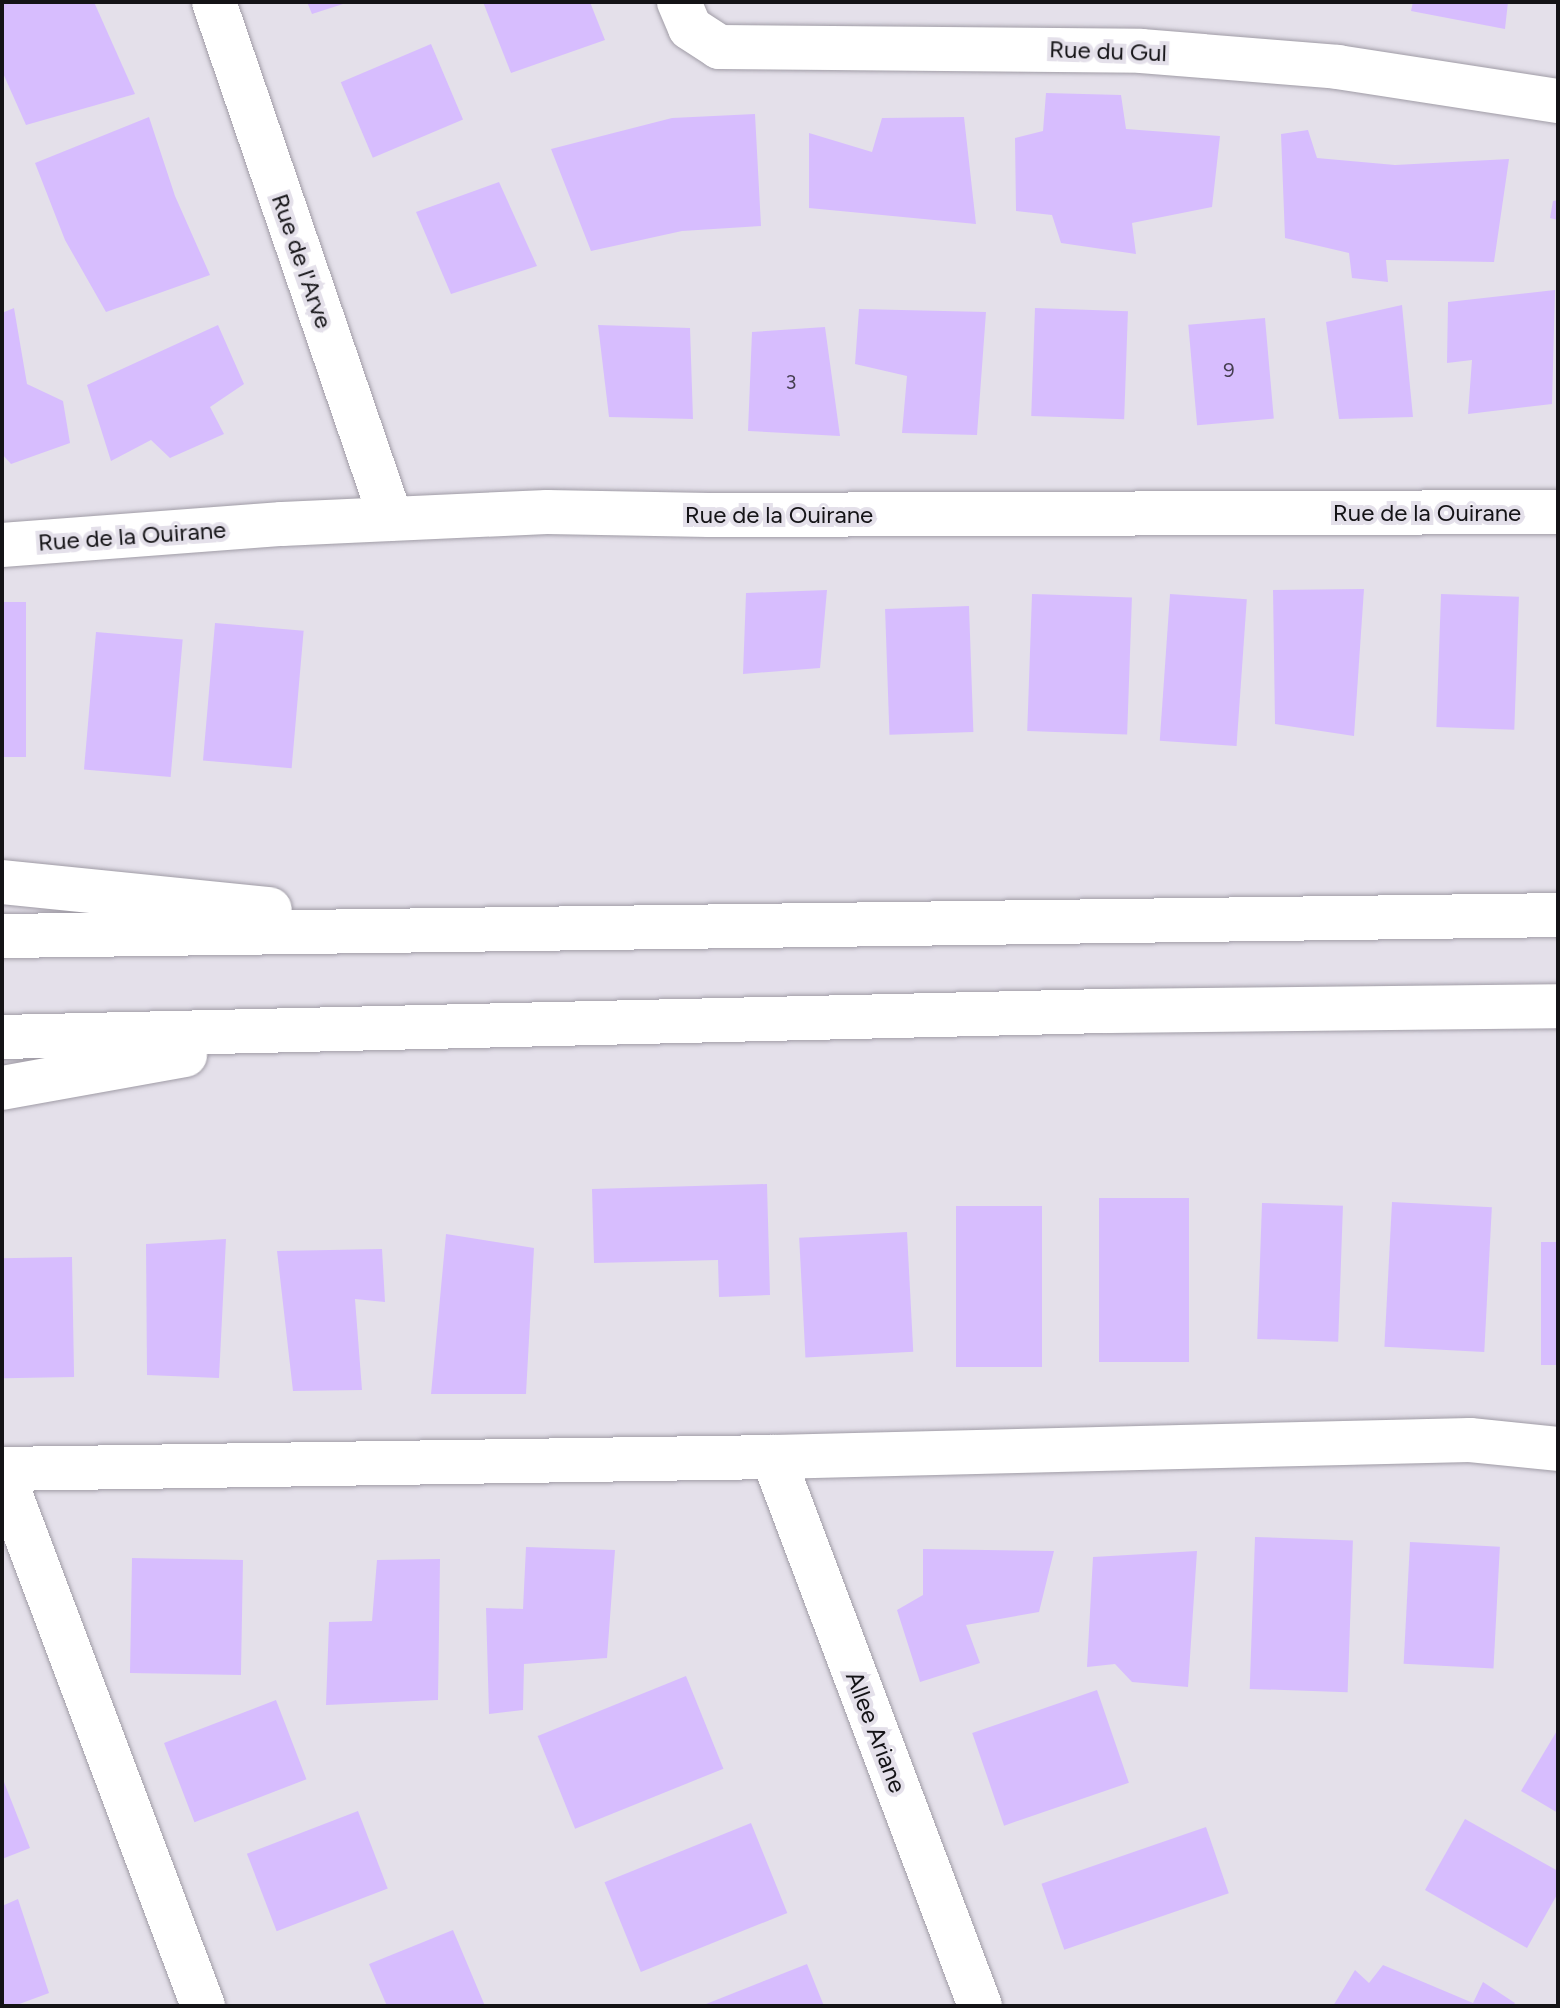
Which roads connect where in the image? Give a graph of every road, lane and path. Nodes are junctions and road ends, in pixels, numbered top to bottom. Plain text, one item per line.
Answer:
1 (214, 2) edge
2 (679, 2) edge
3 (1558, 101) edge
4 (1558, 512) edge
5 (391, 519) junction
6 (2, 545) edge
7 (2, 882) edge
8 (1558, 915) edge
9 (491, 931) junction
10 (2, 936) edge
11 (1558, 1006) edge
12 (320, 1032) junction
13 (2, 1037) edge
14 (2, 1088) edge
15 (1558, 1449) edge
16 (773, 1457) junction
17 (2, 1470) edge
18 (203, 2006) edge
19 (980, 2006) edge

1 - 5 main road, Rue de l'Arve
2 - 3 main road, Rue du Gul
4 - 5 main road, Rue de la Ouirane
5 - 6 main road, Rue de la Ouirane
7 - 9 main road
8 - 9 main road
9 - 10 main road
11 - 12 main road
12 - 13 main road
12 - 14 main road
15 - 16 main road
16 - 17 main road
16 - 19 main road, Allee Ariane
17 - 18 main road

